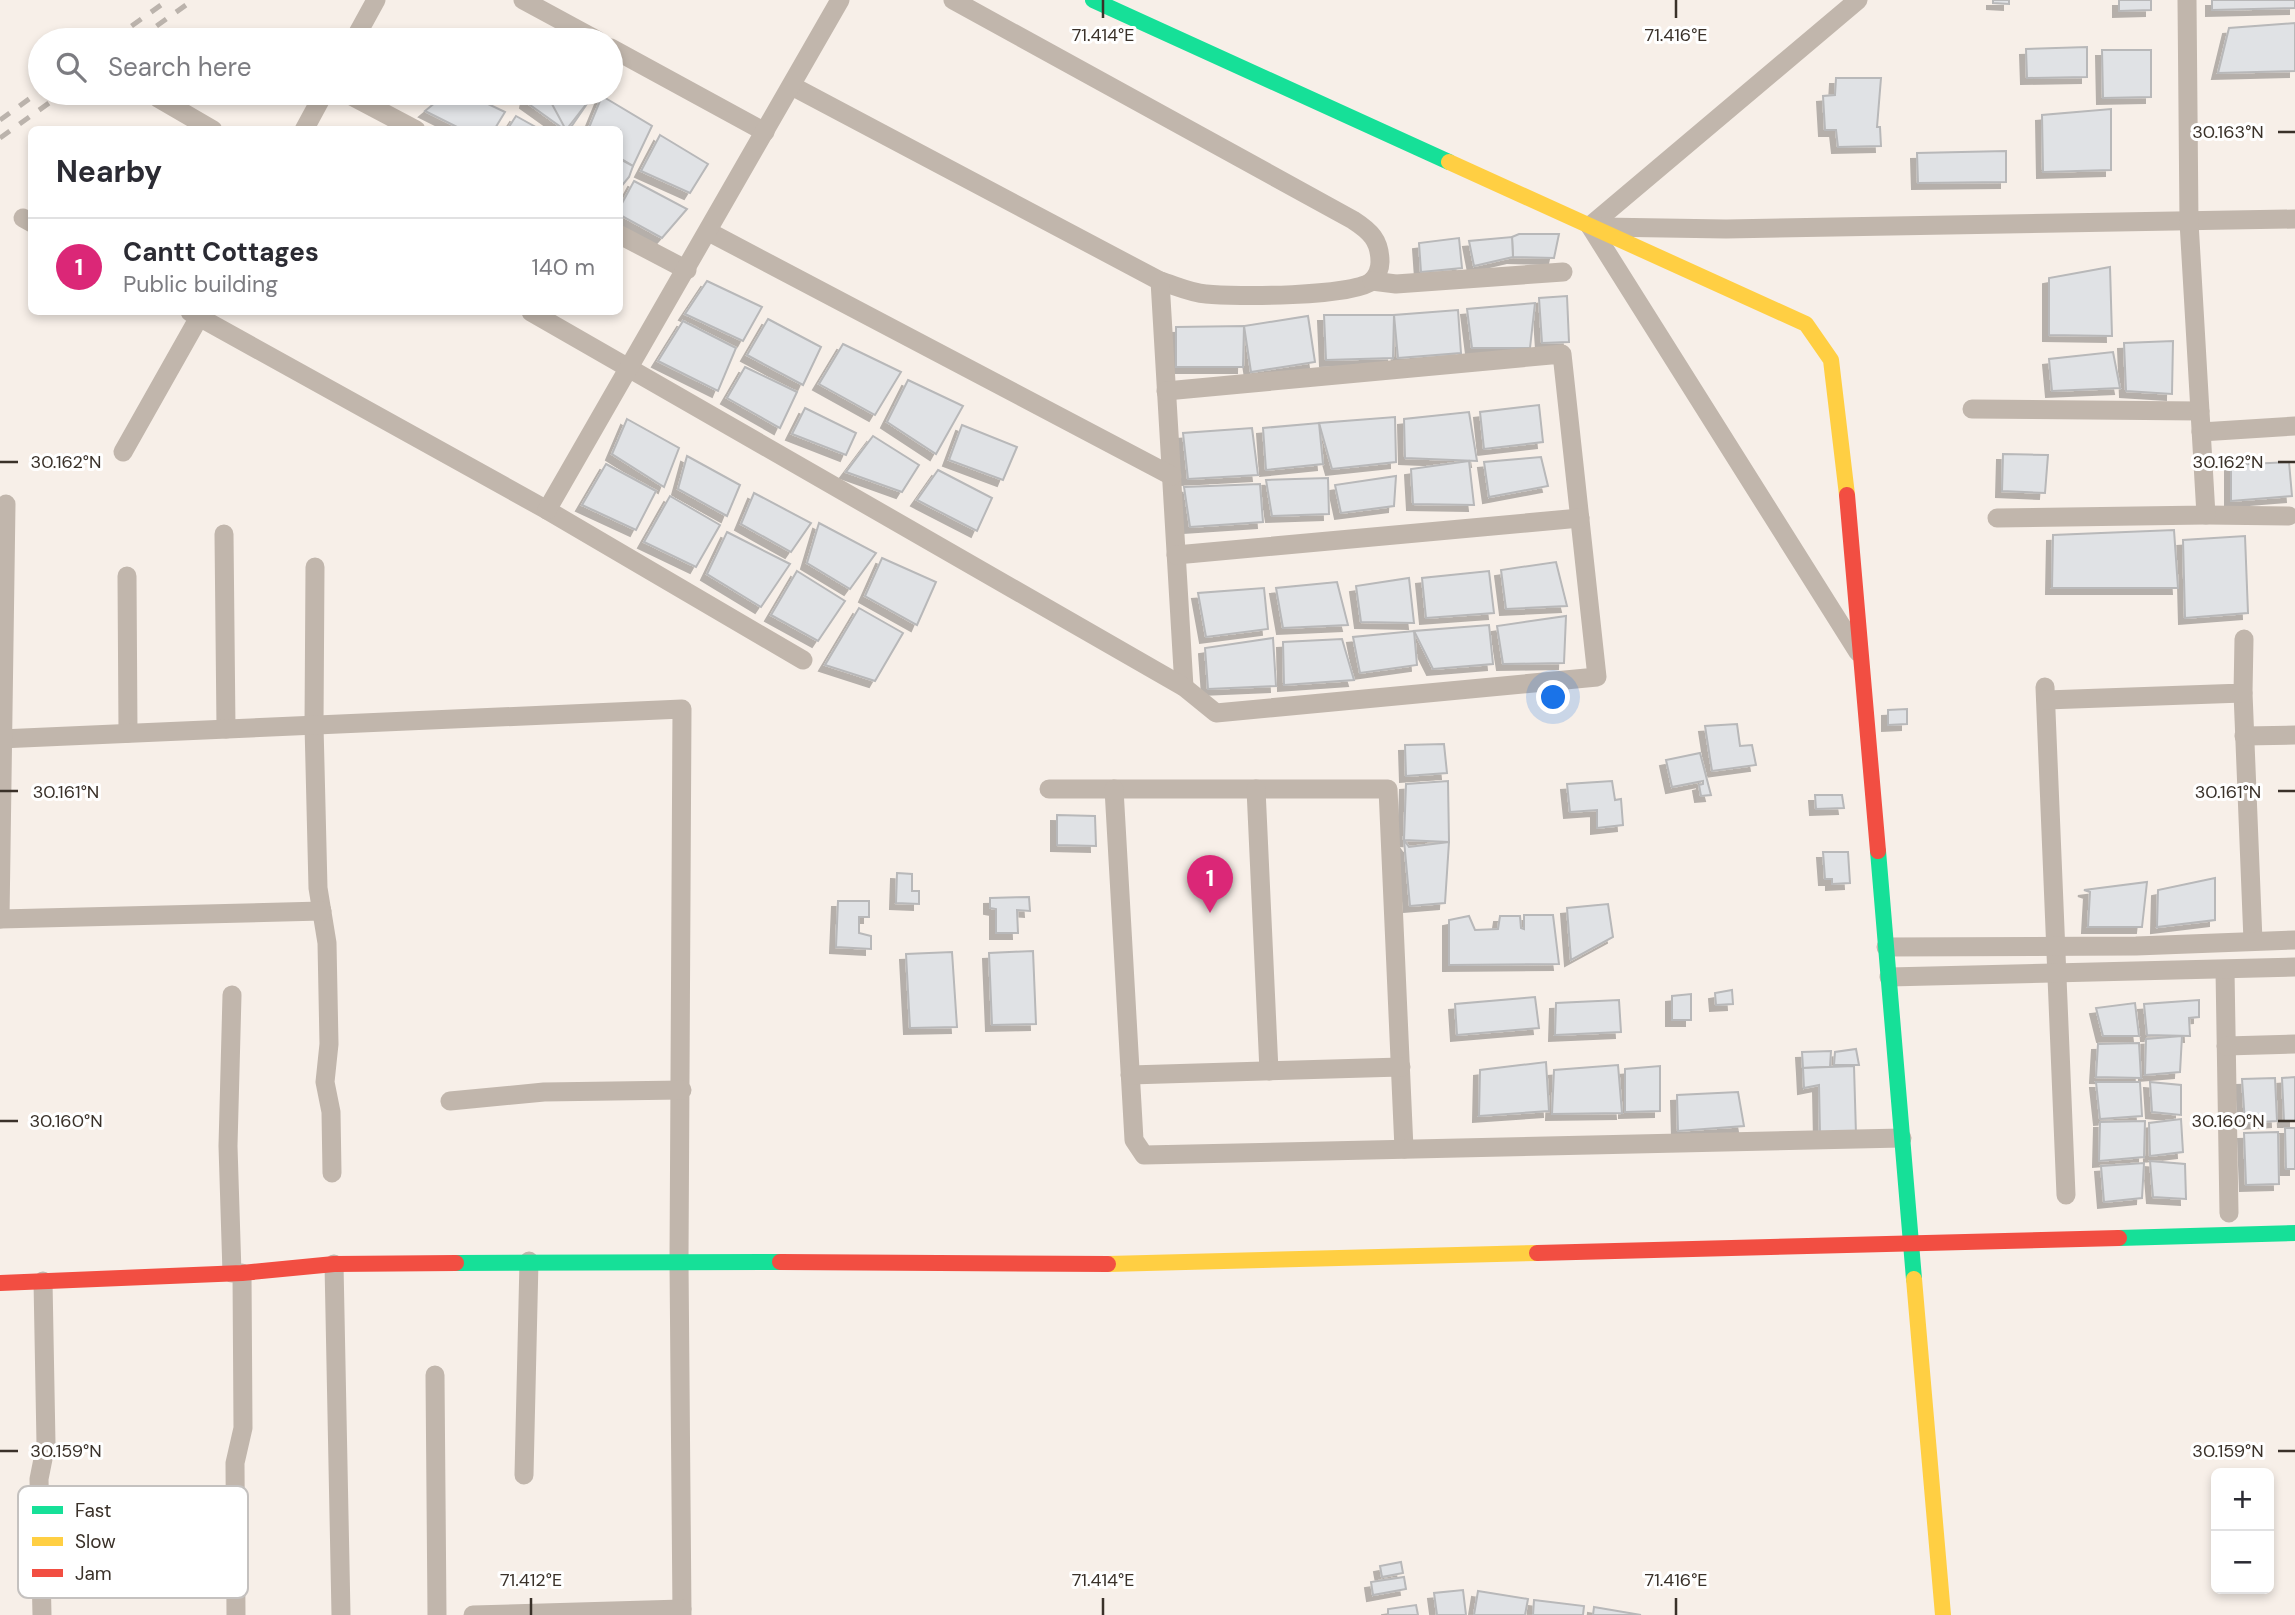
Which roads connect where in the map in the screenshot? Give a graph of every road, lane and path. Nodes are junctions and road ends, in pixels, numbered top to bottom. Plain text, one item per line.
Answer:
1 (376, 0) edge
2 (523, 0) edge
3 (840, 0) edge
4 (953, 0) edge
5 (1093, 0) edge
6 (1858, 0) edge
7 (2187, 0) edge
8 (361, 28) edge
9 (575, 28) edge
10 (623, 55) edge
11 (792, 86) junction
12 (170, 105) edge
13 (318, 105) edge
14 (369, 105) edge
15 (206, 126) edge
16 (306, 126) edge
17 (408, 126) edge
18 (765, 132) junction
19 (2295, 219) edge
20 (2189, 222) junction
21 (1590, 226) junction
22 (709, 232) junction
23 (623, 237) edge
24 (687, 270) junction
25 (1563, 272) dead end
26 (1160, 281) junction
27 (1372, 281) junction
28 (196, 315) edge
29 (201, 315) edge
30 (536, 315) edge
31 (631, 369) junction
32 (1166, 391) junction
33 (1972, 409) dead end
34 (2200, 411) junction
35 (2295, 426) edge
36 (2201, 432) junction
37 (123, 452) dead end
38 (1172, 476) junction
39 (6, 504) dead end
40 (547, 510) junction
41 (2206, 514) junction
42 (2289, 516) dead end
43 (1580, 518) junction
44 (1997, 518) dead end
45 (224, 534) dead end
46 (1177, 555) junction
47 (315, 567) dead end
48 (127, 576) dead end
49 (2244, 639) dead end
50 (803, 660) dead end
51 (1863, 661) junction
52 (1184, 687) junction
53 (2243, 693) junction
54 (314, 725) junction
55 (226, 729) junction
56 (128, 733) junction
57 (2295, 735) edge
58 (2245, 736) junction
59 (0, 739) edge
60 (1049, 789) dead end
61 (1114, 789) junction
62 (1256, 789) junction
63 (321, 911) junction
64 (0, 919) edge
65 (2295, 940) edge
66 (2253, 941) junction
67 (1886, 947) junction
68 (2055, 947) junction
69 (2295, 967) edge
70 (2225, 970) junction
71 (2056, 973) junction
72 (1889, 977) junction
73 (232, 995) dead end
74 (2295, 1044) edge
75 (2226, 1046) junction
76 (1401, 1067) junction
77 (1269, 1071) junction
78 (1130, 1075) junction
79 (682, 1090) junction
80 (450, 1101) dead end
81 (1902, 1138) junction
82 (1404, 1149) junction
83 (332, 1173) dead end
84 (2066, 1195) dead end
85 (2229, 1213) dead end
86 (2295, 1233) edge
87 (1910, 1245) junction
88 (529, 1261) junction
89 (679, 1261) junction
90 (334, 1264) junction
91 (237, 1273) junction
92 (43, 1281) junction
93 (0, 1283) edge
94 (435, 1376) dead end
95 (524, 1475) dead end
96 (39, 1486) edge
97 (235, 1486) edge
98 (682, 1612) edge
99 (341, 1615) edge
100 (437, 1615) edge
101 (473, 1615) edge
102 (1943, 1615) edge

1 - 8 street
2 - 9 street
3 - 11 street
4 - 27 street
5 - 21 street
6 - 21 street
7 - 20 street
10 - 18 street
11 - 18 street
11 - 26 street
12 - 15 street
13 - 16 street
14 - 17 street
18 - 22 street
19 - 20 street
20 - 21 street
20 - 34 street
21 - 51 street
21 - 51 street
22 - 24 street
22 - 38 street
23 - 24 street
24 - 31 street
25 - 27 street
26 - 27 street
26 - 32 street
28 - 37 street
29 - 40 street
30 - 31 street
31 - 40 street
31 - 52 street
32 - 38 street
32 - 43 street
33 - 34 street
34 - 36 street
35 - 36 street
36 - 41 street
38 - 46 street
39 - 59 street
40 - 50 street
41 - 42 street
41 - 44 street
43 - 46 street
43 - 52 street
45 - 55 street
46 - 52 street
47 - 54 street
48 - 56 street
49 - 53 street
51 - 67 street
53 - 58 street
53 - 68 street
54 - 55 street
54 - 63 street
54 - 79 street
55 - 56 street
56 - 59 street
57 - 58 street
58 - 66 street
59 - 64 street
60 - 61 street
61 - 62 street
61 - 78 street
62 - 76 street
62 - 77 street
63 - 64 street
63 - 83 street
65 - 66 street
66 - 68 street
67 - 68 street
67 - 72 street
68 - 71 street
69 - 70 street
70 - 71 street
70 - 75 street
71 - 72 street
71 - 84 street
72 - 81 street
73 - 91 street
74 - 75 street
75 - 85 street
76 - 77 street
76 - 82 street
77 - 78 street
78 - 82 street
79 - 80 street
79 - 89 street
81 - 82 street
81 - 87 street
86 - 87 street
87 - 89 street
87 - 102 street
88 - 89 street
88 - 90 street
88 - 95 street
89 - 98 street
90 - 91 street
90 - 99 street
91 - 92 street
91 - 97 street
92 - 93 street
92 - 96 street
94 - 100 street
98 - 101 street

